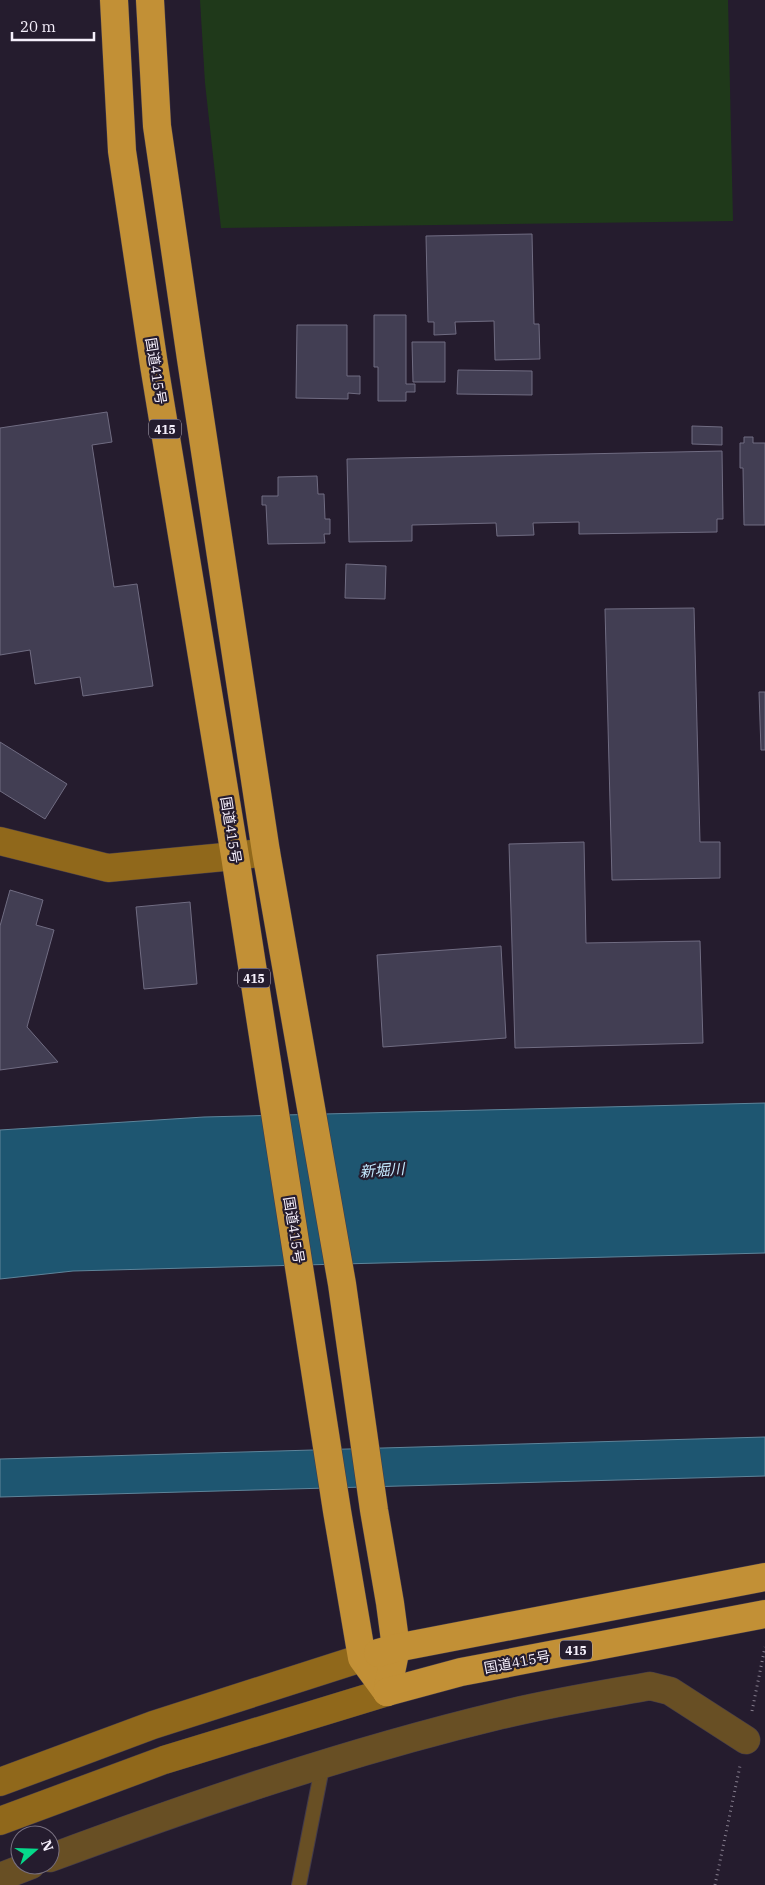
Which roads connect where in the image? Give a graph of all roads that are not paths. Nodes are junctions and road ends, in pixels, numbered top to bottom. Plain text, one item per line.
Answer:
1 (114, 0) edge
2 (150, 0) edge
3 (0, 841) edge
4 (266, 852) junction
5 (235, 856) junction
6 (765, 1577) edge
7 (765, 1614) edge
8 (396, 1648) junction
9 (362, 1658) junction
10 (387, 1692) junction
11 (746, 1740) dead end
12 (323, 1763) junction
13 (0, 1782) edge
14 (0, 1820) edge
15 (60, 1854) edge
16 (299, 1885) edge

1 - 5 highway, 国道415号 / 415
2 - 4 highway, 415
3 - 5 street
4 - 5 street
4 - 8 highway, 415
5 - 9 highway, 国道415号 / 415
6 - 8 highway
7 - 10 highway, 国道415号 / 415
8 - 9 highway
8 - 10 highway, 415
9 - 10 highway, 国道415号 / 415
9 - 13 street
10 - 14 street
11 - 12 street
12 - 15 street
12 - 16 lane

